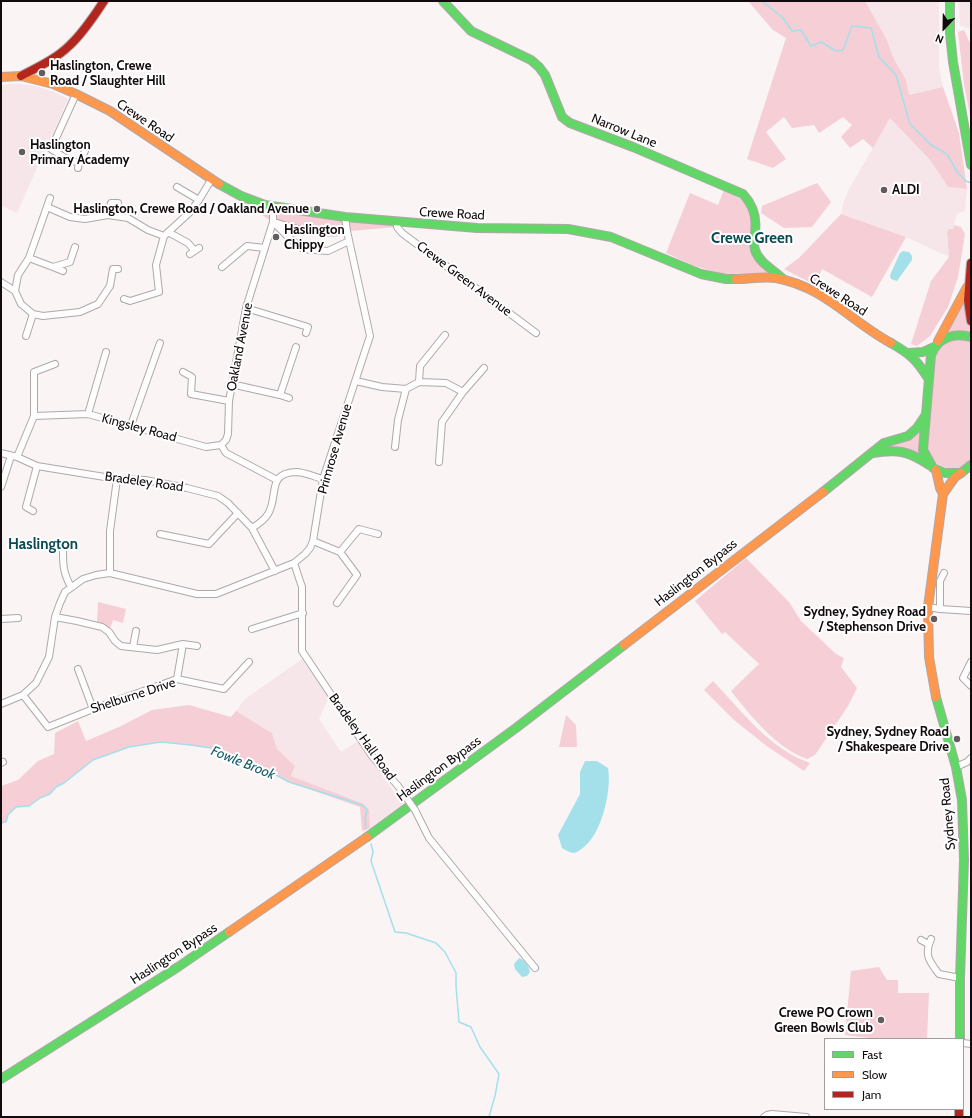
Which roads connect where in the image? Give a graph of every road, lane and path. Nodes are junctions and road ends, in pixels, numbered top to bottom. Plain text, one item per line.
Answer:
1 (104, 1) edge
2 (443, 1) edge
3 (950, 1) edge
4 (22, 76) junction
5 (1, 77) edge
6 (76, 94) junction
7 (85, 151) dead end
8 (971, 165) edge
9 (211, 180) junction
10 (177, 187) dead end
11 (50, 198) dead end
12 (199, 200) junction
13 (118, 203) dead end
14 (47, 207) junction
15 (273, 207) junction
16 (108, 215) junction
17 (345, 217) junction
18 (274, 222) junction
19 (397, 222) junction
20 (347, 231) junction
21 (166, 234) junction
22 (349, 241) junction
23 (75, 247) dead end
24 (265, 248) junction
25 (194, 250) dead end
26 (29, 258) junction
27 (971, 263) edge
28 (53, 267) junction
29 (222, 267) dead end
30 (113, 268) dead end
31 (63, 271) dead end
32 (783, 280) junction
33 (1, 282) edge
34 (967, 287) junction
35 (15, 291) junction
36 (124, 299) dead end
37 (246, 308) junction
38 (33, 314) junction
39 (971, 321) edge
40 (306, 333) dead end
41 (536, 333) dead end
42 (445, 335) dead end
43 (26, 336) dead end
44 (971, 337) edge
45 (160, 343) dead end
46 (935, 346) junction
47 (296, 347) dead end
48 (106, 352) dead end
49 (908, 353) junction
50 (55, 364) dead end
51 (484, 368) dead end
52 (183, 372) dead end
53 (928, 378) junction
54 (356, 381) junction
55 (419, 382) junction
56 (231, 384) junction
57 (406, 389) junction
58 (462, 392) junction
59 (280, 395) junction
60 (289, 398) dead end
61 (229, 401) junction
62 (88, 414) junction
63 (34, 416) junction
64 (925, 416) junction
65 (131, 425) junction
66 (221, 445) junction
67 (395, 447) dead end
68 (1, 453) edge
69 (873, 453) junction
70 (14, 456) junction
71 (439, 462) dead end
72 (971, 465) edge
73 (37, 466) junction
74 (934, 469) junction
75 (962, 472) junction
76 (971, 474) edge
77 (117, 479) junction
78 (323, 479) junction
79 (277, 480) junction
80 (1, 487) edge
81 (943, 494) junction
82 (33, 511) dead end
83 (238, 513) junction
84 (252, 528) junction
85 (160, 534) dead end
86 (378, 534) dead end
87 (313, 541) junction
88 (63, 544) dead end
89 (340, 552) junction
90 (294, 563) junction
91 (275, 571) junction
92 (110, 573) junction
93 (944, 573) dead end
94 (71, 587) junction
95 (337, 603) dead end
96 (928, 607) junction
97 (940, 609) junction
98 (971, 611) edge
99 (303, 613) junction
100 (55, 617) junction
101 (18, 618) dead end
102 (1, 619) edge
103 (252, 629) dead end
104 (136, 631) dead end
105 (182, 644) junction
106 (197, 646) dead end
107 (133, 647) junction
108 (249, 662) dead end
109 (971, 662) edge
110 (78, 669) dead end
111 (177, 679) junction
112 (971, 686) edge
113 (23, 696) junction
114 (1, 704) edge
115 (93, 709) junction
116 (971, 758) edge
117 (956, 767) junction
118 (921, 940) dead end
119 (535, 968) dead end
120 (960, 978) junction
121 (960, 1038) edge
122 (1, 1078) edge
123 (764, 1117) edge
124 (806, 1117) edge

1 - 4 main road
2 - 32 main road, Narrow Lane
3 - 8 main road
4 - 5 main road, Crewe Road
4 - 6 main road, Crewe Road
6 - 7 street
6 - 9 main road, Crewe Road
9 - 12 street
9 - 15 main road, Crewe Road
10 - 12 street
11 - 14 street
12 - 21 street
13 - 16 street
14 - 16 street
14 - 26 street
15 - 17 main road, Crewe Road
15 - 18 street, Oakland Avenue
16 - 21 street
17 - 19 main road, Crewe Road
17 - 20 street, Primrose Avenue
18 - 20 street
18 - 22 street
18 - 24 street, Oakland Avenue
19 - 32 main road, Crewe Road
19 - 41 street, Crewe Green Avenue
20 - 22 street, Primrose Avenue
21 - 25 street
21 - 36 street
22 - 54 street, Primrose Avenue
23 - 28 street
24 - 29 street
24 - 37 street, Oakland Avenue
26 - 28 street
26 - 35 street
27 - 34 main road
28 - 31 street
30 - 38 street
32 - 49 main road, Crewe Road
33 - 35 street
34 - 39 main road
34 - 46 main road, Sydney Road
35 - 38 street
37 - 40 street
37 - 56 street, Oakland Avenue
38 - 43 street
42 - 55 street
44 - 46 main road
45 - 65 street
46 - 49 main road
46 - 53 main road, Sydney Road
47 - 59 street
48 - 62 street
49 - 53 main road, Crewe Road
50 - 63 street
51 - 58 street
52 - 61 street
53 - 64 main road, Sydney Road
54 - 57 street
54 - 78 street, Primrose Avenue
55 - 57 street
55 - 58 street
56 - 59 street
56 - 61 street, Oakland Avenue
57 - 67 street
58 - 71 street
59 - 60 street
61 - 66 street, Oakland Avenue
62 - 63 street, Kingsley Road
62 - 65 street, Kingsley Road
63 - 70 street
64 - 69 main road, Haslington Bypass
64 - 74 main road, Sydney Road
65 - 66 street, Kingsley Road
66 - 79 street
68 - 70 street, Bradeley Road
69 - 74 main road
69 - 122 main road, Haslington Bypass
70 - 73 street, Bradeley Road
70 - 80 street
72 - 75 main road, Sydney Road
73 - 77 street, Bradeley Road
73 - 82 street
74 - 75 main road
74 - 81 main road, Sydney Road
75 - 76 main road
75 - 81 main road, Sydney Road
77 - 83 street, Bradeley Road
77 - 92 street
78 - 79 street
78 - 87 street, Primrose Avenue
79 - 84 street
81 - 96 main road, Sydney Road
83 - 84 street, Bradeley Road
83 - 85 street
84 - 91 street, Bradeley Road
86 - 89 street
87 - 89 street
87 - 90 street, Primrose Avenue
88 - 94 street
89 - 95 street
90 - 91 street, Primrose Avenue
90 - 99 street, Bradeley Hall Road
91 - 92 street, Primrose Avenue
92 - 94 street, Primrose Avenue
93 - 97 street
94 - 100 street, Primrose Avenue
96 - 97 street
96 - 117 main road, Sydney Road
97 - 98 street
99 - 103 street
99 - 119 street, Bradeley Hall Road, bridge
100 - 107 street
100 - 113 street, Primrose Avenue
101 - 102 street
104 - 107 street
105 - 106 street
105 - 107 street
105 - 111 street
108 - 111 street, Shelburne Drive
109 - 112 street
110 - 115 street
111 - 115 street, Shelburne Drive
113 - 114 street, Primrose Avenue
113 - 115 street, Shelburne Drive
116 - 117 street
117 - 120 main road, Sydney Road
118 - 120 street
120 - 121 main road, Sydney Road
123 - 124 street

